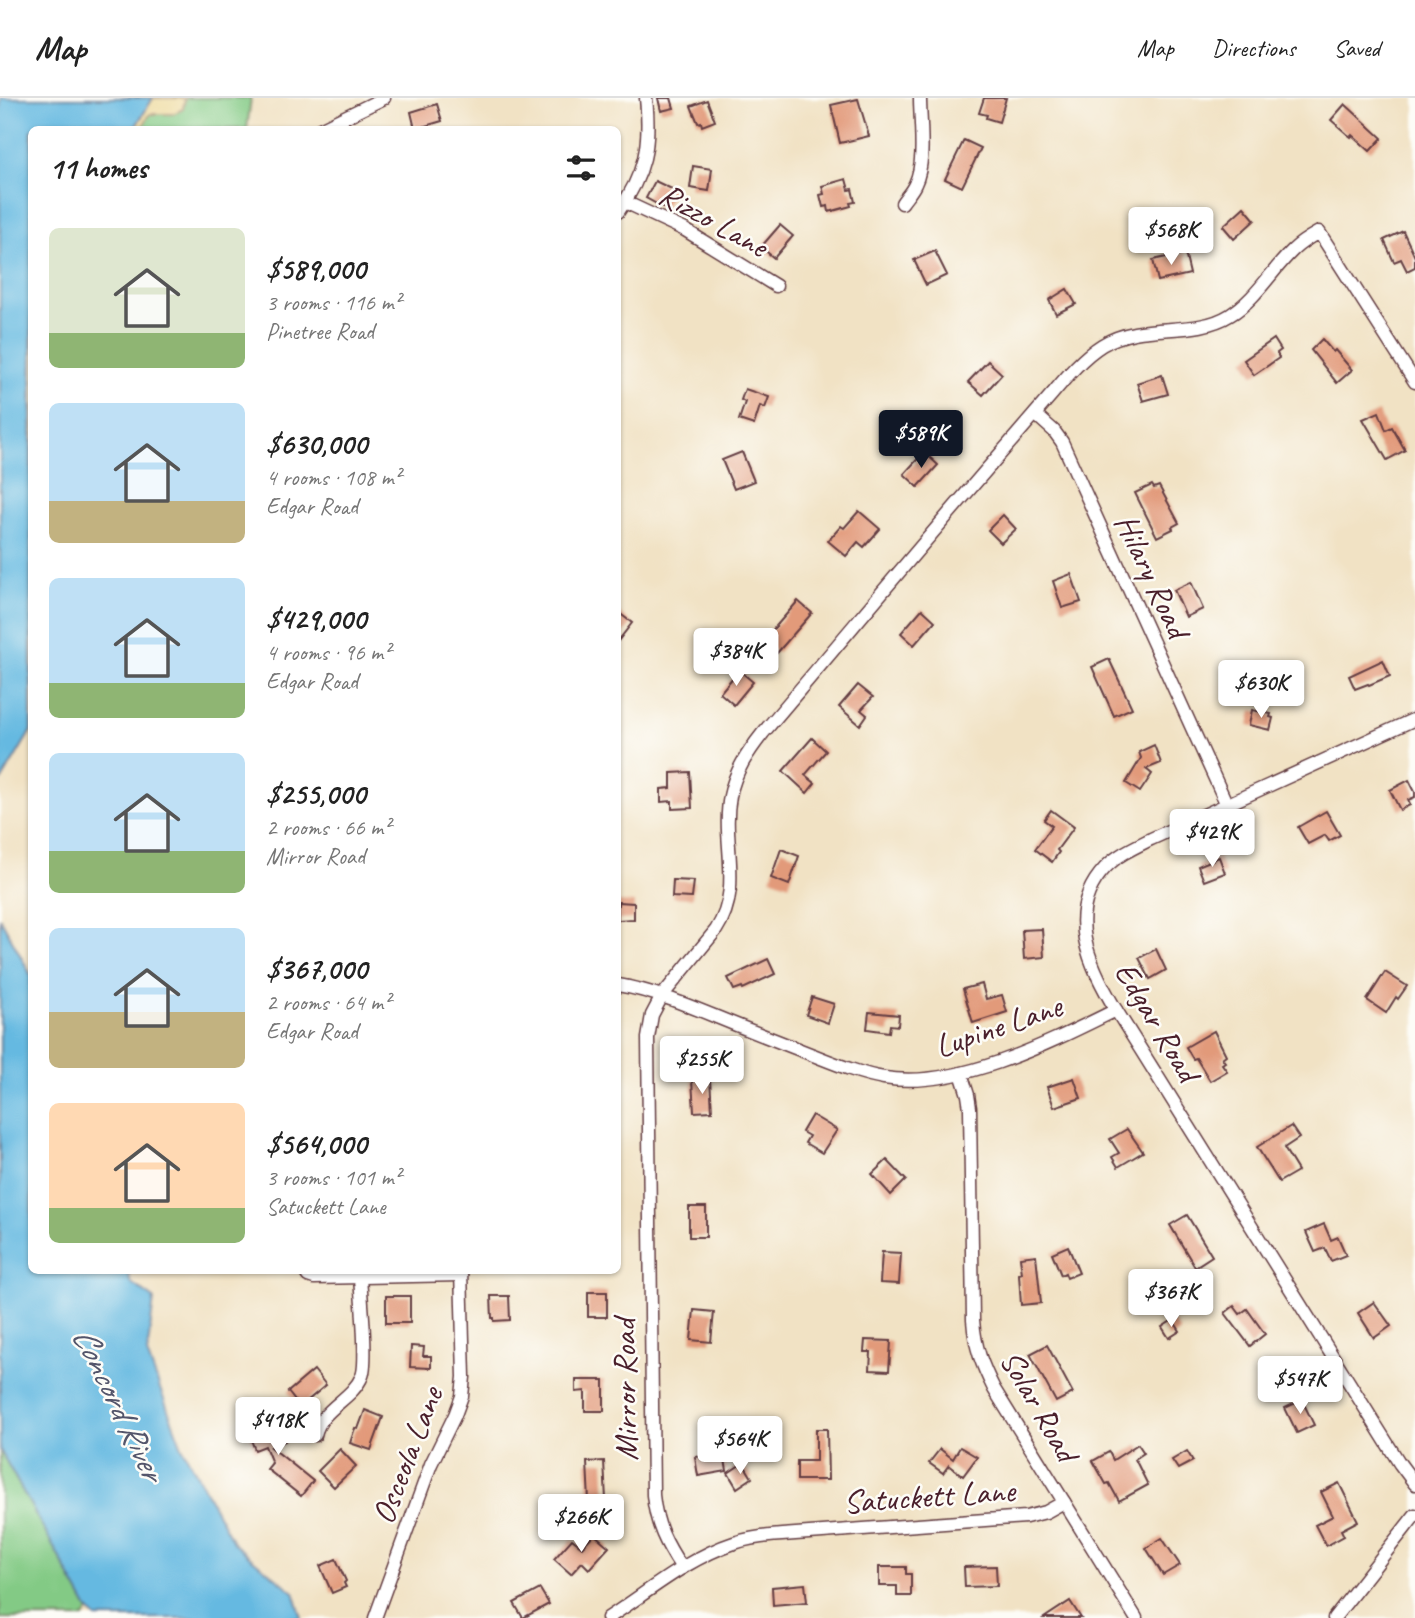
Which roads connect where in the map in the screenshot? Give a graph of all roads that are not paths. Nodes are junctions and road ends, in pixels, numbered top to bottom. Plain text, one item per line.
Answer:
1 (384, 98) edge
2 (646, 98) edge
3 (920, 98) edge
4 (326, 126) edge
5 (902, 203) dead end
6 (621, 207) edge
7 (776, 286) dead end
8 (1415, 382) edge
9 (1035, 414) junction
10 (1415, 719) edge
11 (1227, 805) junction
12 (621, 986) edge
13 (662, 996) junction
14 (1116, 1010) junction
15 (961, 1073) junction
16 (309, 1274) edge
17 (436, 1274) edge
18 (461, 1274) edge
19 (360, 1277) junction
20 (315, 1435) dead end
21 (1415, 1484) edge
22 (1064, 1502) junction
23 (1415, 1515) edge
24 (682, 1568) junction
25 (376, 1616) edge
26 (608, 1618) edge
27 (1136, 1618) edge
28 (1334, 1618) edge

1 - 4 street
2 - 6 street
3 - 5 street
6 - 7 street, Rizzo Lane
8 - 9 street, Mirror Road
9 - 11 street, Hilary Road
9 - 13 street, Mirror Road
10 - 11 street, Edgar Road
11 - 14 street, Edgar Road
12 - 13 street, Lupine Lane
13 - 15 street, Lupine Lane
13 - 24 street, Mirror Road
14 - 15 street, Lupine Lane
14 - 21 street, Edgar Road
15 - 22 street, Solar Road
16 - 19 street
17 - 19 street
18 - 25 street, Osceola Lane
19 - 20 street
22 - 24 street, Satuckett Lane
22 - 27 street, Solar Road
23 - 28 street
24 - 26 street, Satuckett Lane

